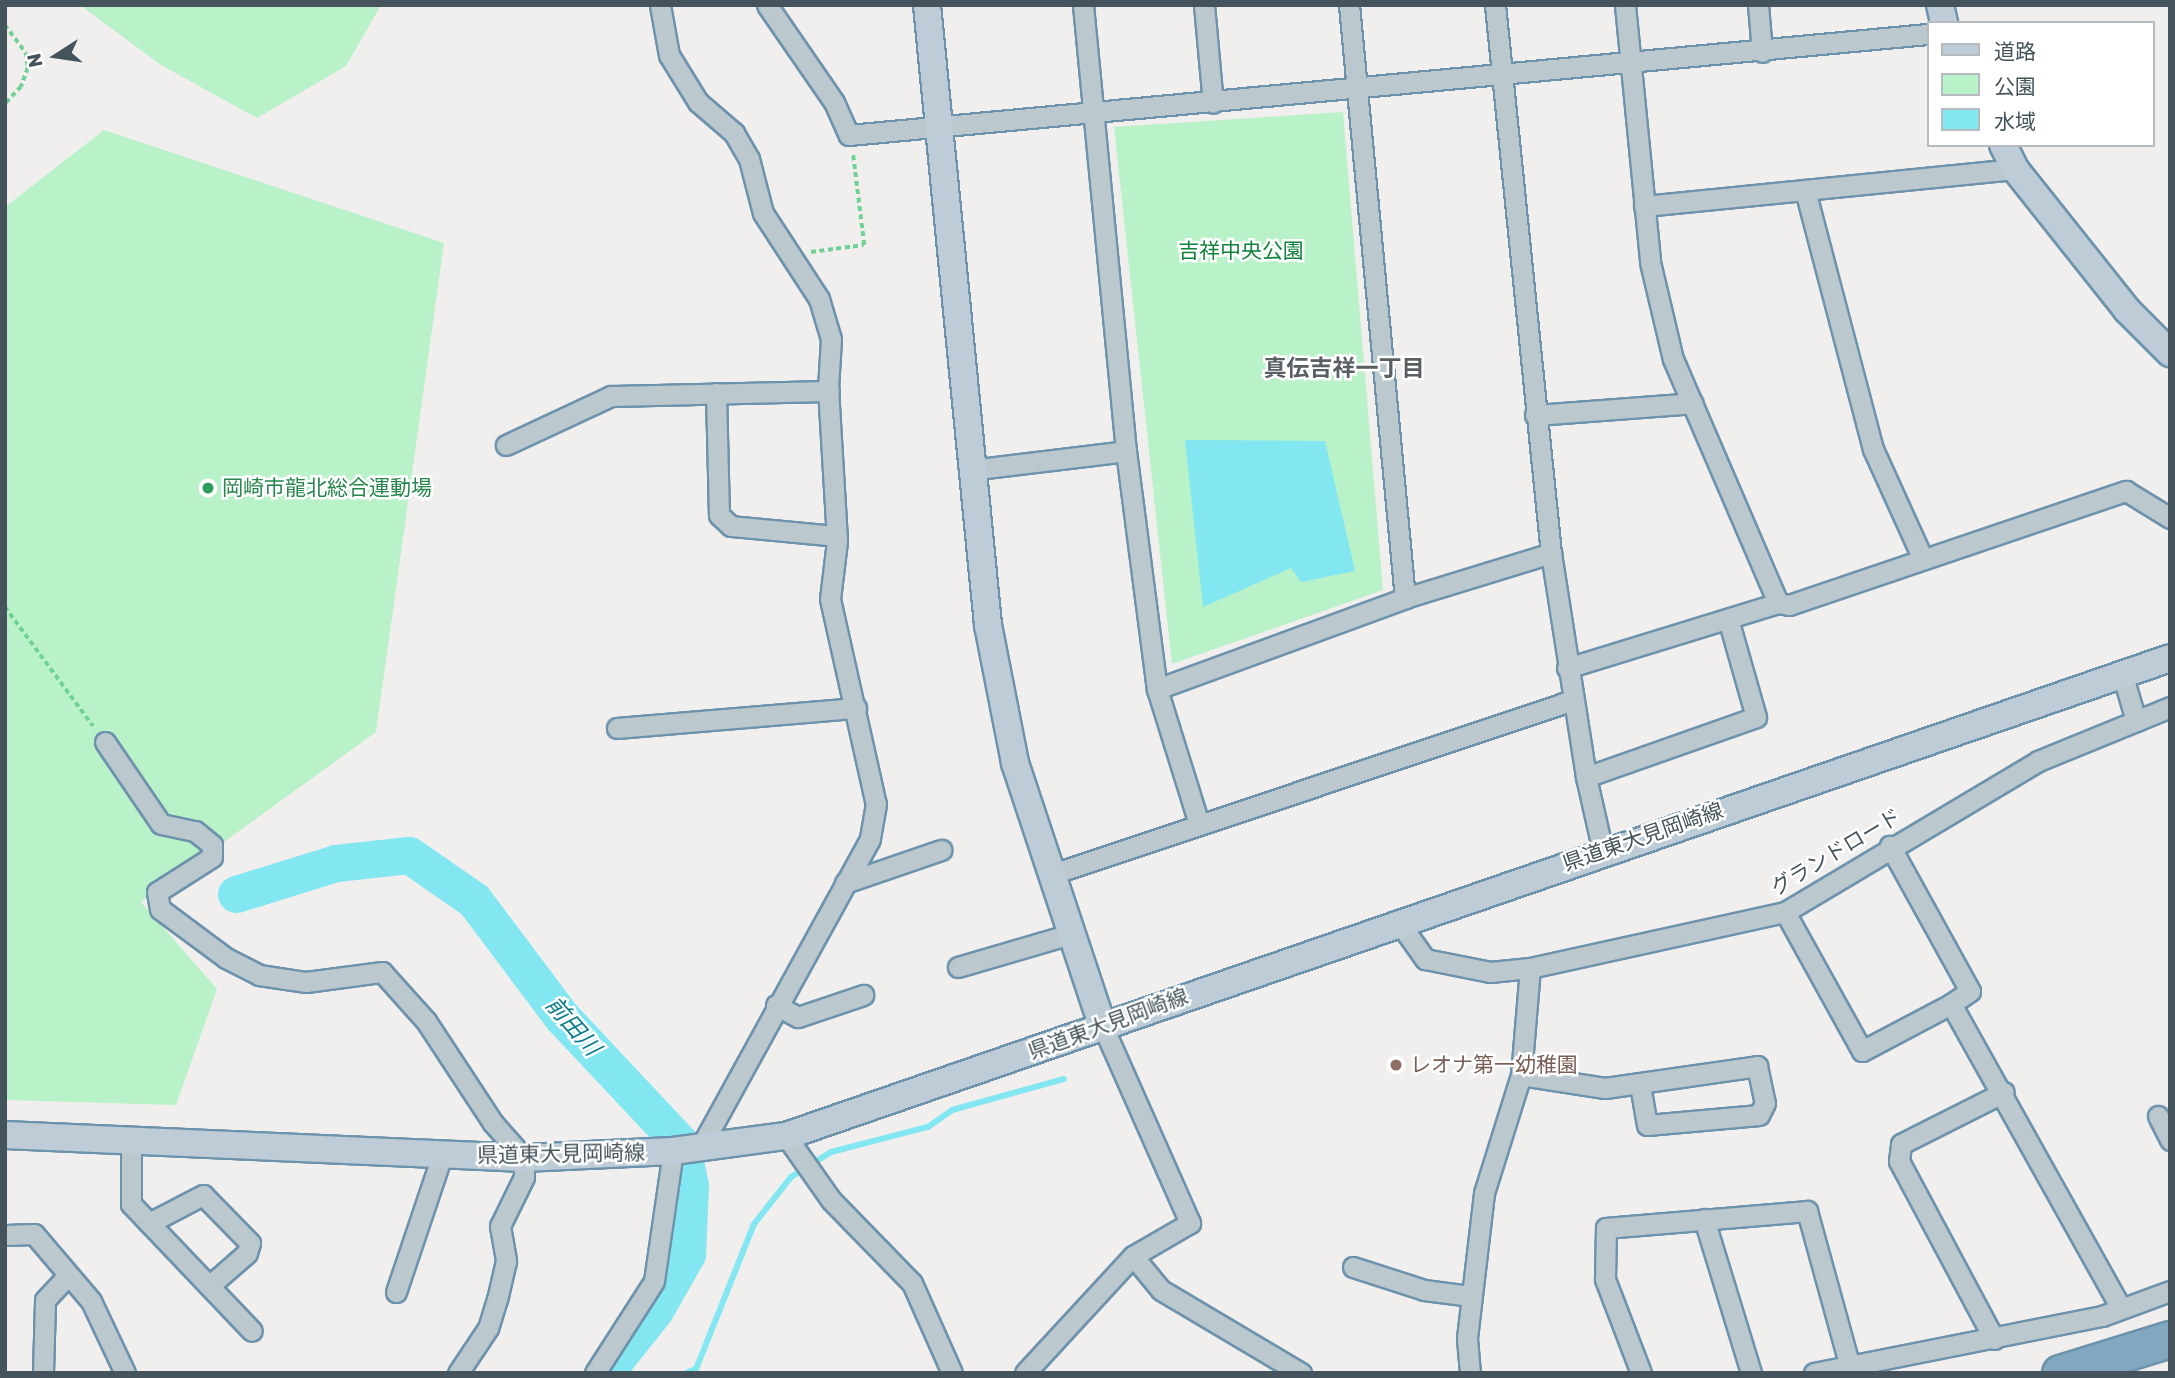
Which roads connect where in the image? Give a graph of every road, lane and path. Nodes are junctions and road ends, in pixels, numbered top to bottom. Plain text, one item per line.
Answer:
1 (660, 5) edge
2 (767, 5) edge
3 (927, 5) edge
4 (1083, 5) edge
5 (1204, 5) edge
6 (1349, 5) edge
7 (1495, 5) edge
8 (1625, 5) edge
9 (1758, 5) edge
10 (5, 25) edge
11 (1926, 34) edge
12 (1762, 52) junction
13 (1630, 63) junction
14 (1501, 71) junction
15 (1357, 85) junction
16 (1213, 103) junction
17 (5, 104) edge
18 (1092, 113) junction
19 (939, 127) junction
20 (849, 135) junction
21 (2009, 157) edge
22 (1805, 190) junction
23 (1644, 206) junction
24 (788, 253) junction
25 (2170, 353) edge
26 (828, 391) junction
27 (716, 393) junction
28 (1693, 403) junction
29 (1535, 415) junction
30 (506, 445) dead end
31 (1126, 450) junction
32 (970, 470) junction
33 (2170, 518) edge
34 (837, 536) junction
35 (1551, 553) junction
36 (1923, 559) junction
37 (1405, 598) junction
38 (1778, 603) junction
39 (5, 607) edge
40 (1728, 619) junction
41 (2170, 658) edge
42 (1567, 668) junction
43 (2122, 673) junction
44 (1157, 689) junction
45 (1573, 701) junction
46 (2170, 707) edge
47 (856, 708) junction
48 (2137, 721) junction
49 (617, 728) dead end
50 (105, 742) joint
51 (1586, 777) junction
52 (1199, 824) junction
53 (1890, 846) junction
54 (941, 850) dead end
55 (1603, 852) junction
56 (1050, 875) junction
57 (845, 883) junction
58 (1785, 912) junction
59 (1398, 921) junction
60 (1071, 934) junction
61 (958, 967) dead end
62 (1530, 968) junction
63 (863, 995) dead end
64 (1951, 1004) junction
65 (776, 1005) junction
66 (1102, 1024) junction
67 (1521, 1075) junction
68 (1640, 1085) junction
69 (2004, 1092) junction
70 (2158, 1116) dead end
71 (5, 1135) edge
72 (786, 1136) junction
73 (2170, 1140) edge
74 (131, 1141) junction
75 (701, 1147) junction
76 (673, 1151) junction
77 (442, 1154) junction
78 (524, 1158) junction
79 (1704, 1219) junction
80 (149, 1223) junction
81 (5, 1236) edge
82 (1133, 1256) junction
83 (1353, 1267) dead end
84 (68, 1275) junction
85 (209, 1286) junction
86 (2170, 1291) edge
87 (396, 1292) dead end
88 (1471, 1296) junction
89 (2121, 1308) junction
90 (252, 1331) dead end
91 (1994, 1339) junction
92 (2170, 1339) edge
93 (1849, 1364) junction
94 (43, 1373) edge
95 (125, 1373) edge
96 (458, 1373) edge
97 (595, 1373) edge
98 (952, 1373) edge
99 (1025, 1373) edge
100 (1301, 1373) edge
101 (1470, 1373) edge
102 (1641, 1373) edge
103 (1751, 1373) edge
104 (1814, 1373) edge
105 (2060, 1373) edge

1 - 24 street
2 - 20 street
3 - 19 main road
4 - 18 street
5 - 16 street
6 - 15 street
7 - 14 street
8 - 13 street
9 - 12 street
10 - 17 path
11 - 12 street
12 - 13 street
13 - 14 street
13 - 23 street
14 - 15 street
14 - 29 street
15 - 16 street
15 - 37 street
16 - 18 street
18 - 19 street
18 - 31 street
19 - 20 street
19 - 32 main road
20 - 24 path
21 - 22 street
21 - 25 main road
22 - 23 street
22 - 36 street
23 - 28 street
24 - 26 street
26 - 27 street
26 - 34 street
27 - 30 street
27 - 34 street
28 - 29 street
28 - 38 street
29 - 35 street
31 - 32 street
31 - 44 street
32 - 56 main road
33 - 36 street
34 - 47 street
35 - 37 street
35 - 42 street
36 - 38 street
37 - 44 street
38 - 40 street
39 - 50 path
40 - 42 street
40 - 51 street
41 - 43 main road, 県道東大見岡崎線
42 - 45 street
43 - 48 street
43 - 55 main road, 県道東大見岡崎線
44 - 52 street
45 - 51 street
45 - 52 street
46 - 48 street, グランドロード
47 - 49 street
47 - 57 street
48 - 53 street, グランドロード
50 - 78 street
51 - 55 street
52 - 56 street
53 - 58 street, グランドロード
53 - 64 street
54 - 57 street
55 - 59 main road, 県道東大見岡崎線
56 - 60 main road
57 - 65 street
58 - 62 street, グランドロード
58 - 64 street
59 - 62 street, グランドロード
59 - 66 main road, 県道東大見岡崎線
60 - 61 street
60 - 66 main road
62 - 67 street
63 - 65 street
64 - 69 street
65 - 75 street
66 - 72 main road, 県道東大見岡崎線
66 - 82 street
67 - 68 street
67 - 88 street
68 - 68 street
69 - 89 street
69 - 91 street
70 - 73 street
71 - 74 main road, 県道東大見岡崎線
72 - 75 main road, 県道東大見岡崎線
72 - 98 street
74 - 77 main road, 県道東大見岡崎線
74 - 80 street
75 - 76 main road, 県道東大見岡崎線
76 - 78 main road, 県道東大見岡崎線
76 - 97 street
77 - 78 main road, 県道東大見岡崎線
77 - 87 street
78 - 96 street
79 - 93 street
79 - 102 street
79 - 103 street
80 - 85 street
80 - 85 street
81 - 84 street
82 - 99 street
82 - 100 street
83 - 88 street
84 - 94 street
84 - 95 street
85 - 90 street
86 - 89 street
88 - 101 street
89 - 91 street
91 - 93 street
92 - 105 highway
93 - 104 street

